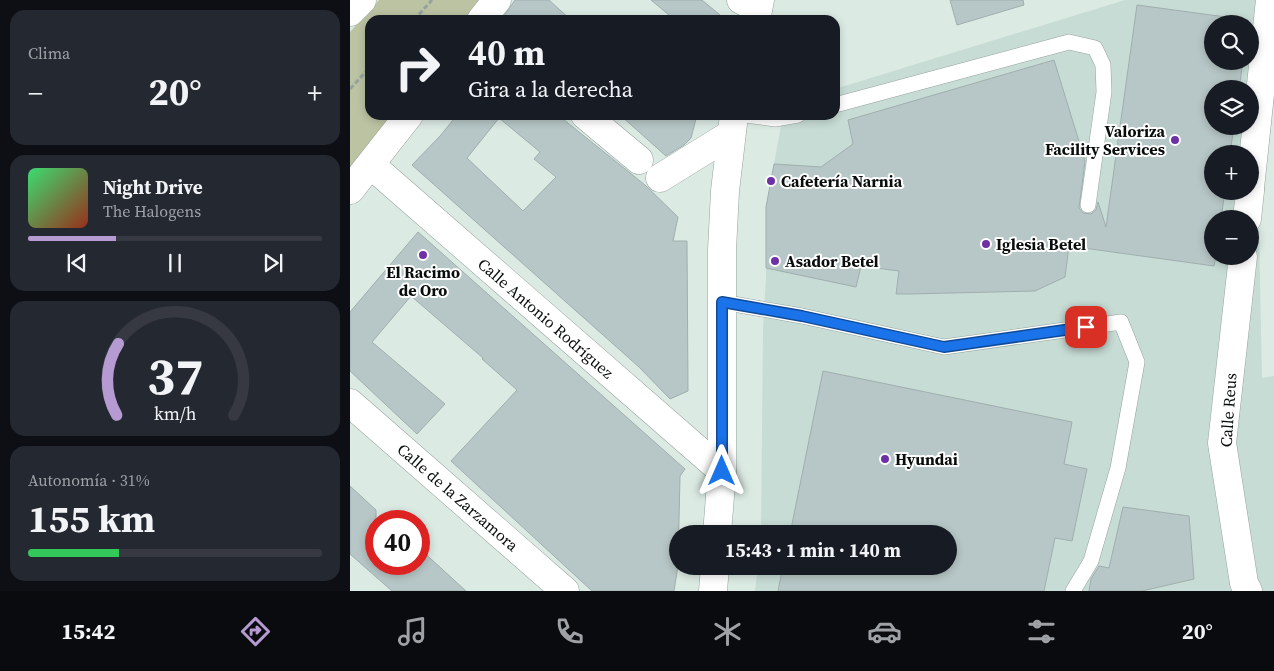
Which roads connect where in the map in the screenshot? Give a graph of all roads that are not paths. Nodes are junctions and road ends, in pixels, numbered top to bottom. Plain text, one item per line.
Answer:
1 (362, 0) edge
2 (497, 0) edge
3 (1270, 0) edge
4 (350, 12) edge
5 (485, 15) edge
6 (840, 104) edge
7 (405, 120) edge
8 (591, 120) edge
9 (756, 120) edge
10 (737, 121) edge
11 (1255, 145) edge
12 (639, 160) dead end
13 (370, 165) junction
14 (660, 178) dead end
15 (350, 190) edge
16 (1088, 205) dead end
17 (1242, 265) edge
18 (722, 302) junction
19 (350, 402) edge
20 (722, 471) junction
21 (718, 525) edge
22 (714, 575) edge
23 (565, 591) edge
24 (713, 591) edge
25 (1073, 591) edge
26 (1248, 591) edge

1 - 4 street
2 - 5 street
3 - 11 street
6 - 16 lane
7 - 13 street
8 - 12 street
9 - 10 lane
10 - 14 street
10 - 18 street
13 - 15 street
13 - 20 street, Calle Antonio Rodríguez
17 - 26 street, Calle Reus
18 - 20 street
18 - 25 lane
19 - 23 street, Calle de la Zarzamora
20 - 21 street
22 - 24 street

